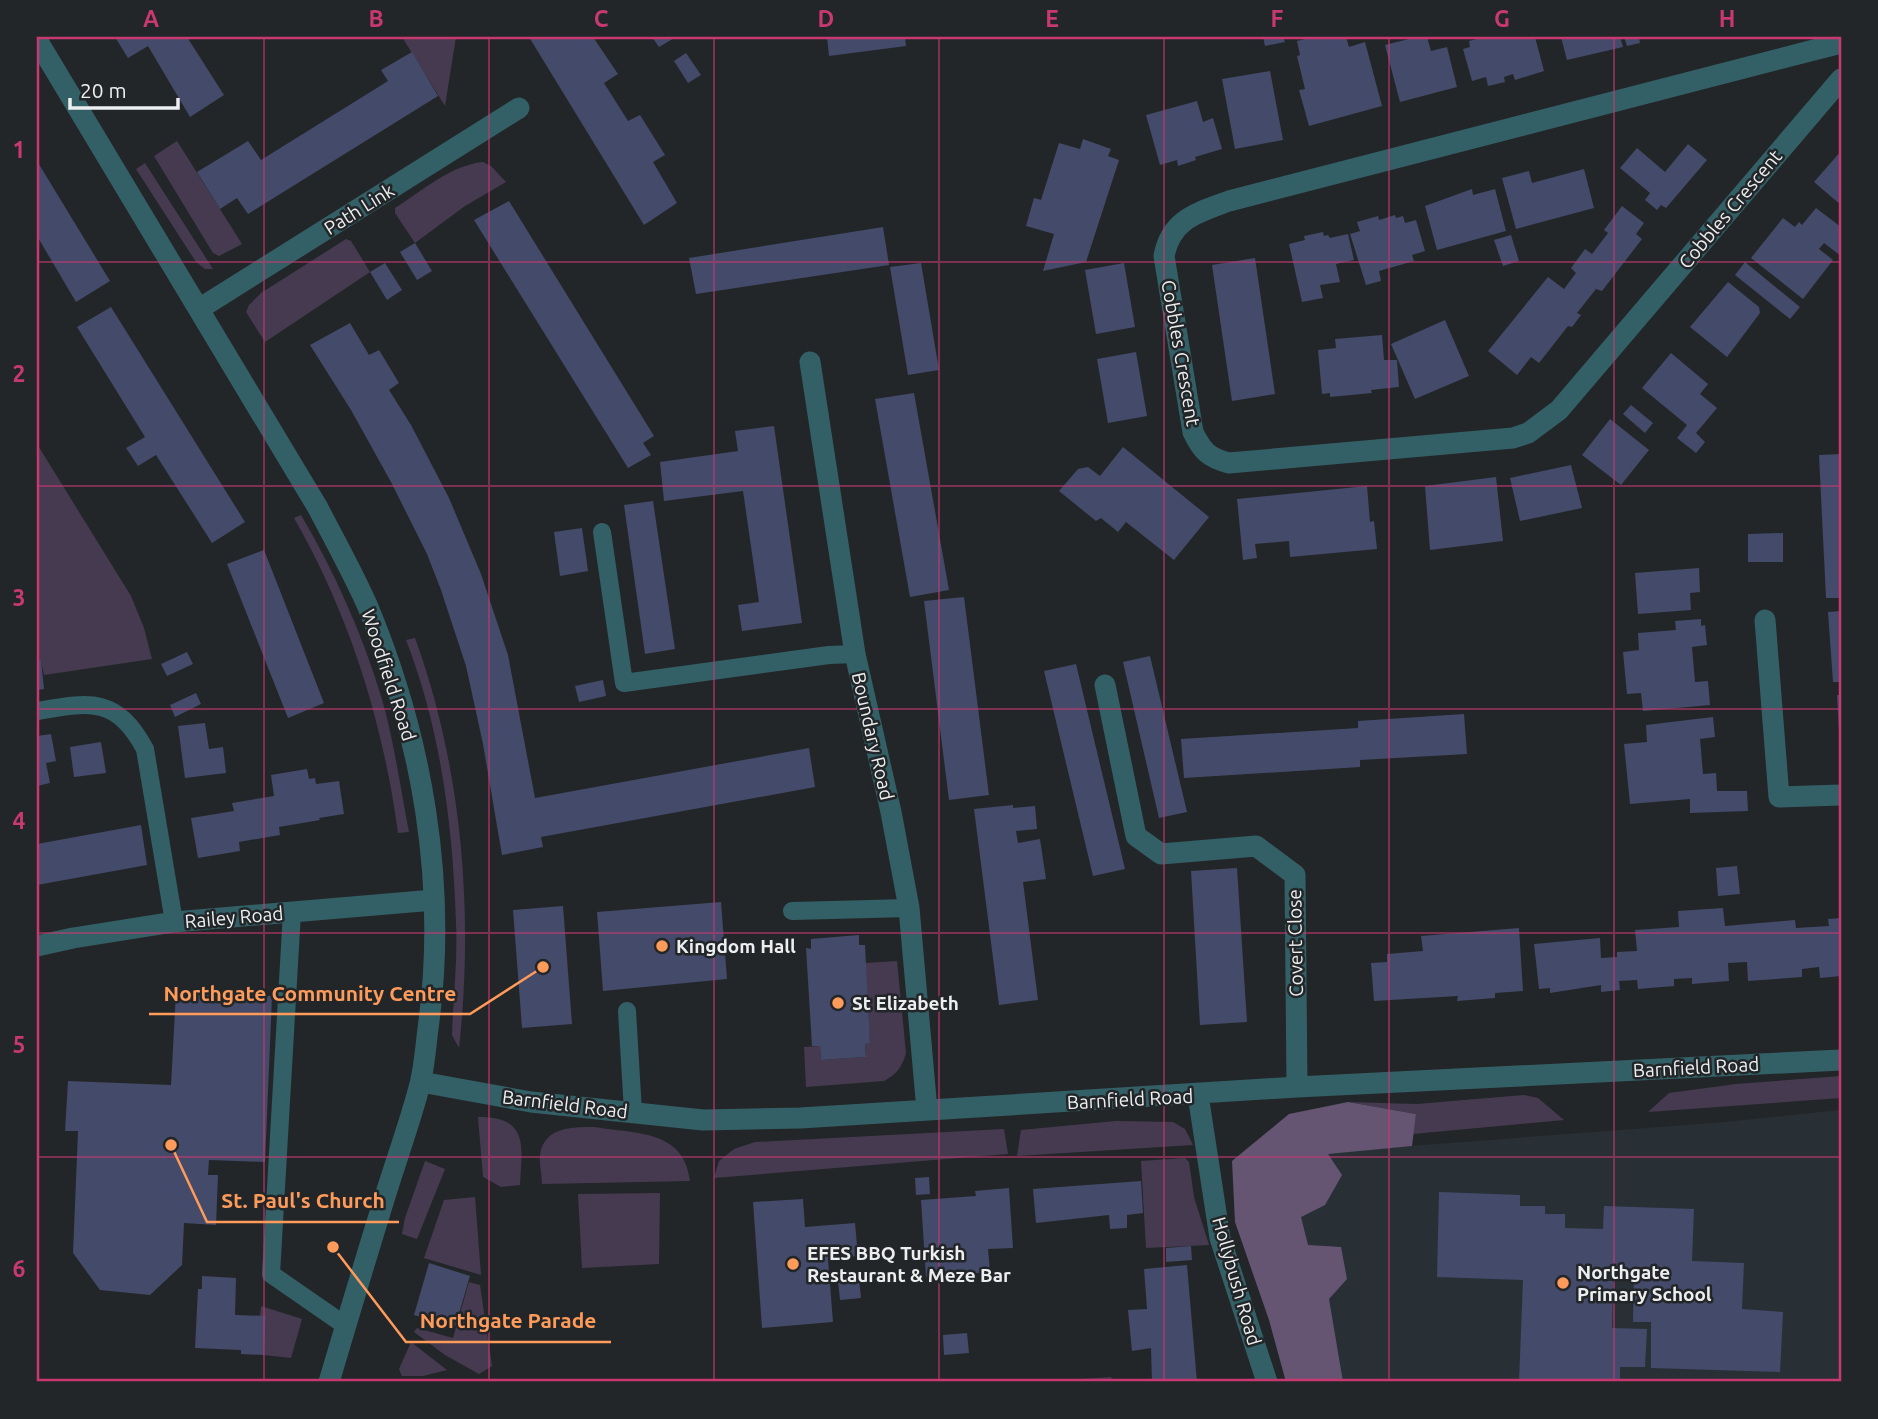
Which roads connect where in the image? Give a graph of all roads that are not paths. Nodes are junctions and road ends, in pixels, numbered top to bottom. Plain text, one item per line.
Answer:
1 (37, 40) edge
2 (1841, 43) edge
3 (1841, 79) edge
4 (519, 108) dead end
5 (199, 309) junction
6 (810, 362) dead end
7 (602, 532) dead end
8 (1765, 620) dead end
9 (855, 654) junction
10 (1105, 685) dead end
11 (37, 711) edge
12 (1841, 795) edge
13 (434, 900) junction
14 (909, 908) junction
15 (792, 911) dead end
16 (292, 912) junction
17 (174, 922) junction
18 (37, 946) edge
19 (627, 1011) dead end
20 (1841, 1060) edge
21 (421, 1082) junction
22 (1297, 1087) junction
23 (1198, 1095) junction
24 (927, 1110) junction
25 (633, 1112) junction
26 (346, 1326) junction
27 (329, 1382) edge
28 (1267, 1382) edge

1 - 5 street, Woodfield Road
2 - 3 street, Cobbles Crescent
4 - 5 street, Path Link
5 - 13 street, Woodfield Road
6 - 9 street, Boundary Road
7 - 9 lane
8 - 12 street
9 - 14 street, Boundary Road
10 - 22 street, Covert Close
11 - 17 lane
13 - 16 street, Railey Road
13 - 21 street, Woodfield Road
14 - 15 lane
14 - 24 street, Boundary Road
16 - 17 street, Railey Road
16 - 26 lane
17 - 18 street, Railey Road
19 - 25 lane
20 - 22 street, Barnfield Road
21 - 25 street, Barnfield Road
21 - 26 street, Woodfield Road
22 - 23 street, Barnfield Road
23 - 24 street, Barnfield Road
23 - 28 street, Hollybush Road
24 - 25 street, Barnfield Road
26 - 27 street, Woodfield Road

